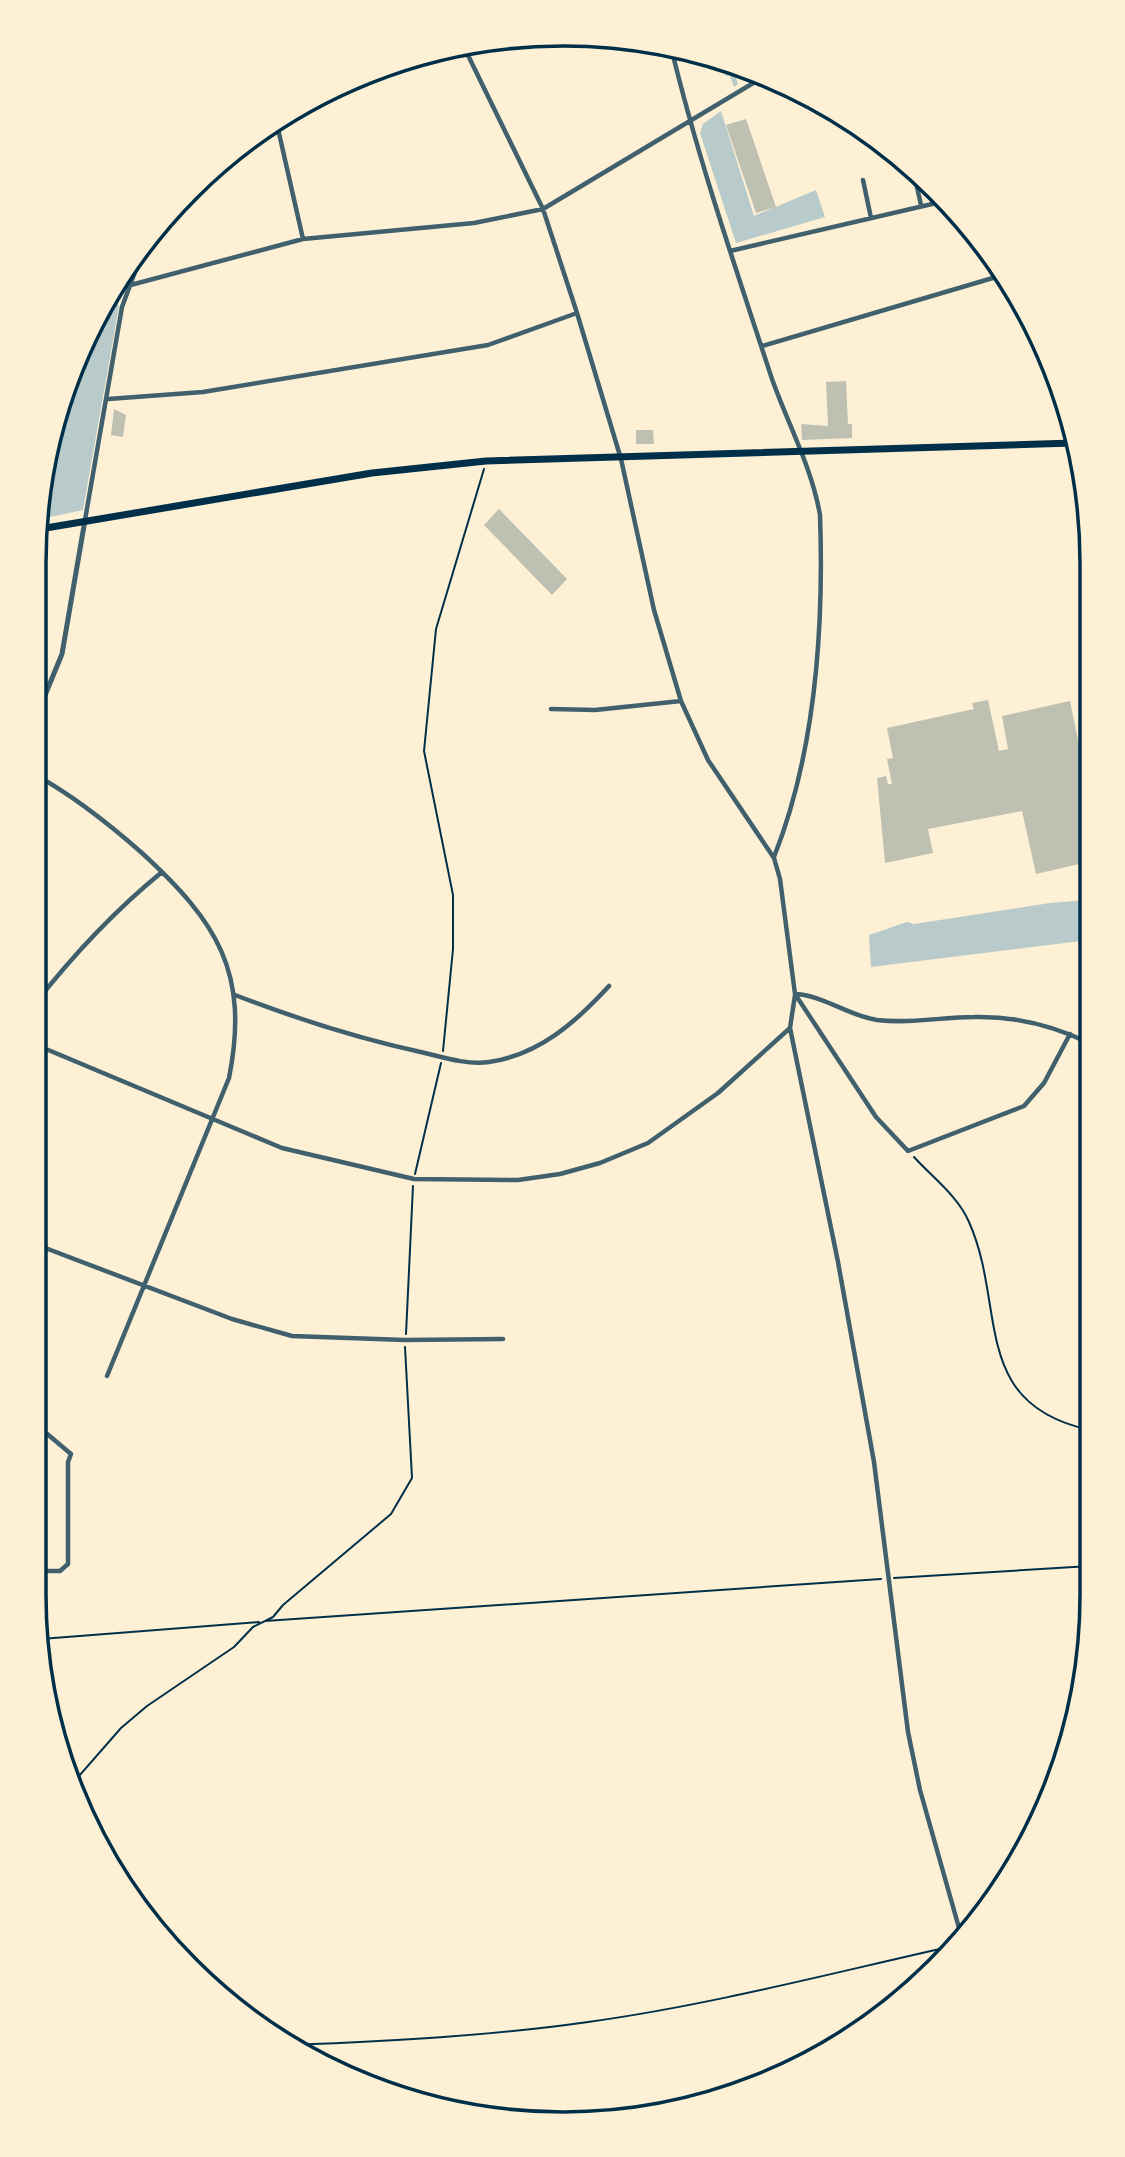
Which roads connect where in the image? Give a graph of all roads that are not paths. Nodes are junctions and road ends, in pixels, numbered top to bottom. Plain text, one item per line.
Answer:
1 (467, 54) edge
2 (674, 58) edge
3 (754, 83) edge
4 (690, 123) junction
5 (278, 131) edge
6 (863, 180) dead end
7 (916, 186) edge
8 (933, 203) edge
9 (920, 205) junction
10 (543, 209) junction
11 (870, 218) junction
12 (303, 239) junction
13 (730, 251) junction
14 (134, 273) edge
15 (994, 278) edge
16 (130, 285) junction
17 (126, 286) edge
18 (578, 313) junction
19 (761, 346) junction
20 (108, 399) junction
21 (1065, 443) edge
22 (800, 452) junction
23 (621, 459) junction
24 (85, 520) junction
25 (47, 527) edge
26 (46, 693) edge
27 (681, 701) junction
28 (551, 709) dead end
29 (46, 782) edge
30 (774, 858) junction
31 (162, 872) junction
32 (609, 986) dead end
33 (46, 990) edge
34 (795, 994) junction
35 (235, 995) junction
36 (790, 1028) junction
37 (1070, 1034) junction
38 (1080, 1039) edge
39 (46, 1049) edge
40 (211, 1119) junction
41 (46, 1248) edge
42 (144, 1284) junction
43 (503, 1339) dead end
44 (107, 1376) dead end
45 (46, 1433) edge
46 (46, 1571) edge
47 (958, 1926) edge

1 - 10 street
2 - 4 street
3 - 4 street
4 - 10 street
4 - 13 street
5 - 12 street
6 - 11 street
7 - 9 street
8 - 9 street
9 - 11 street
10 - 12 street
10 - 18 street
11 - 13 street
12 - 16 street
13 - 19 street
14 - 16 street
15 - 19 street
16 - 17 street
16 - 20 street
18 - 20 street
18 - 23 street
19 - 22 street
20 - 24 street
21 - 22 main road
22 - 23 main road
22 - 30 street
23 - 24 main road
23 - 27 street
24 - 25 main road
24 - 26 street
27 - 28 street
27 - 30 street
29 - 31 street
30 - 34 street
31 - 33 street
31 - 35 street
32 - 35 street
34 - 36 street
34 - 37 street
34 - 37 street
35 - 40 street
36 - 40 street
36 - 47 street
37 - 38 street
39 - 40 street
40 - 42 street
41 - 42 street
42 - 43 street
42 - 44 street
45 - 46 street

